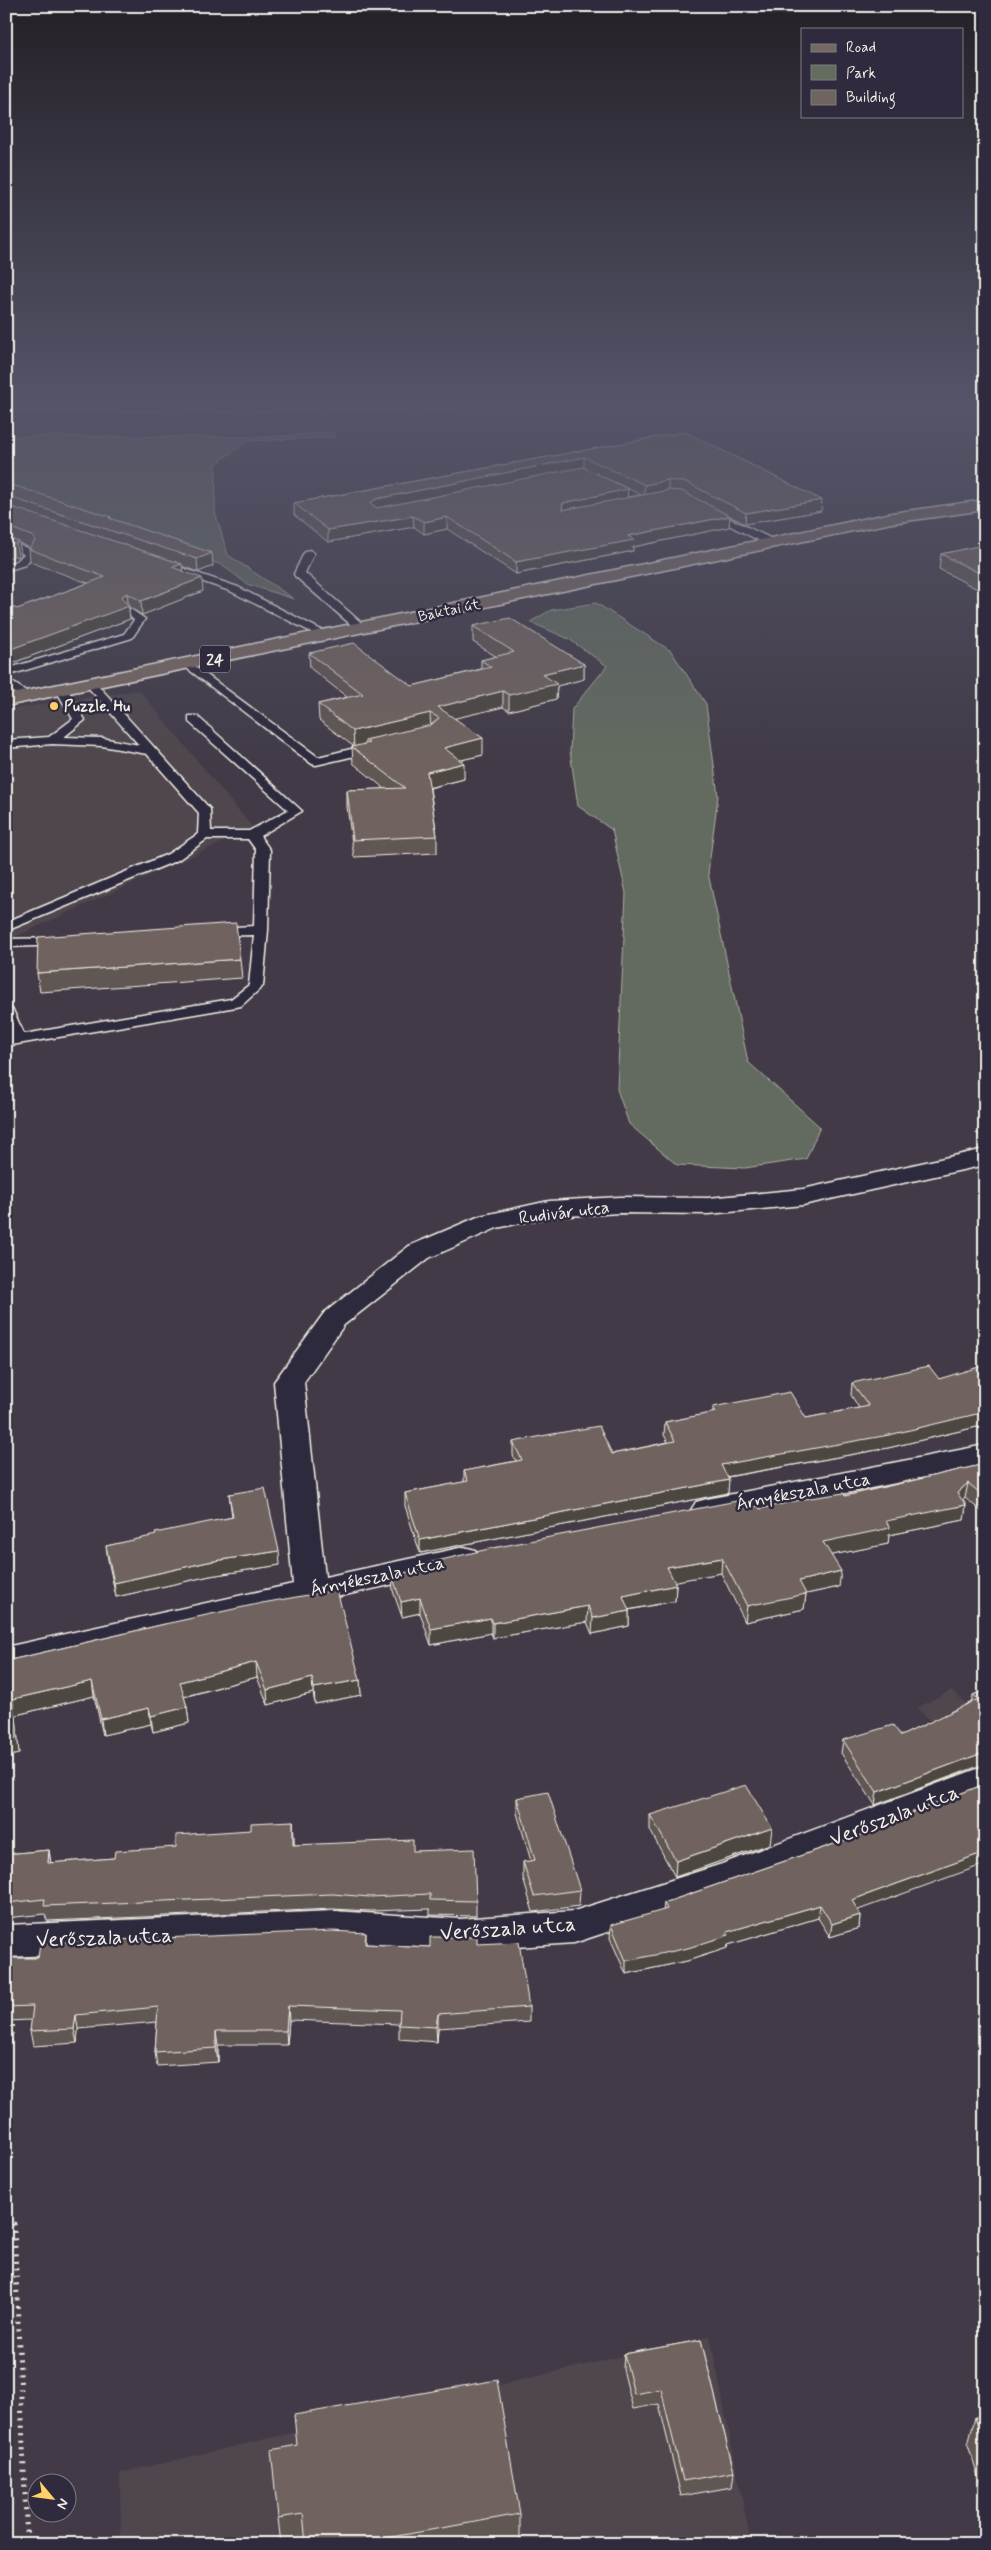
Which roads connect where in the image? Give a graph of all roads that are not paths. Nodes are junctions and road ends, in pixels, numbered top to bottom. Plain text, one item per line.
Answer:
1 (735, 524) edge
2 (862, 524) edge
3 (770, 542) junction
4 (6, 543) edge
5 (309, 553) dead end
6 (150, 560) edge
7 (6, 568) edge
8 (130, 611) edge
9 (361, 628) junction
10 (325, 635) junction
11 (188, 664) junction
12 (6, 674) edge
13 (6, 681) edge
14 (91, 684) junction
15 (62, 690) junction
16 (28, 697) junction
17 (6, 701) edge
18 (193, 719) dead end
19 (52, 740) junction
20 (6, 744) edge
21 (392, 744) edge
22 (149, 751) junction
23 (204, 835) junction
24 (252, 835) junction
25 (6, 928) edge
26 (261, 930) junction
27 (203, 933) edge
28 (78, 941) edge
29 (6, 943) edge
30 (6, 1010) edge
31 (13, 1040) edge
32 (985, 1157) edge
33 (985, 1456) edge
34 (679, 1515) edge
35 (493, 1551) edge
36 (310, 1590) junction
37 (6, 1659) edge
38 (985, 1780) edge
39 (6, 1941) edge

1 - 3 lane
2 - 3 main road, Baktai út / 24
3 - 9 main road, Baktai út / 24
4 - 7 lane
5 - 9 lane
6 - 10 lane
8 - 12 lane
9 - 10 main road, Baktai út / 24
10 - 11 main road, Baktai út / 24
11 - 14 main road, Baktai út / 24
11 - 21 lane
13 - 16 lane
14 - 15 main road, Baktai út / 24
14 - 22 lane
15 - 16 main road, Baktai út / 24
15 - 19 lane
16 - 17 main road, Baktai út / 24
18 - 24 lane
19 - 20 lane
19 - 22 lane
22 - 23 lane
23 - 24 lane
23 - 25 lane
24 - 26 lane
26 - 27 lane
26 - 31 lane
28 - 29 lane
30 - 31 lane
32 - 36 street, Rudivár utca
33 - 34 street, Árnyékszala utca
35 - 36 street, Árnyékszala utca
36 - 37 street, Árnyékszala utca
38 - 39 street, Verőszala utca

